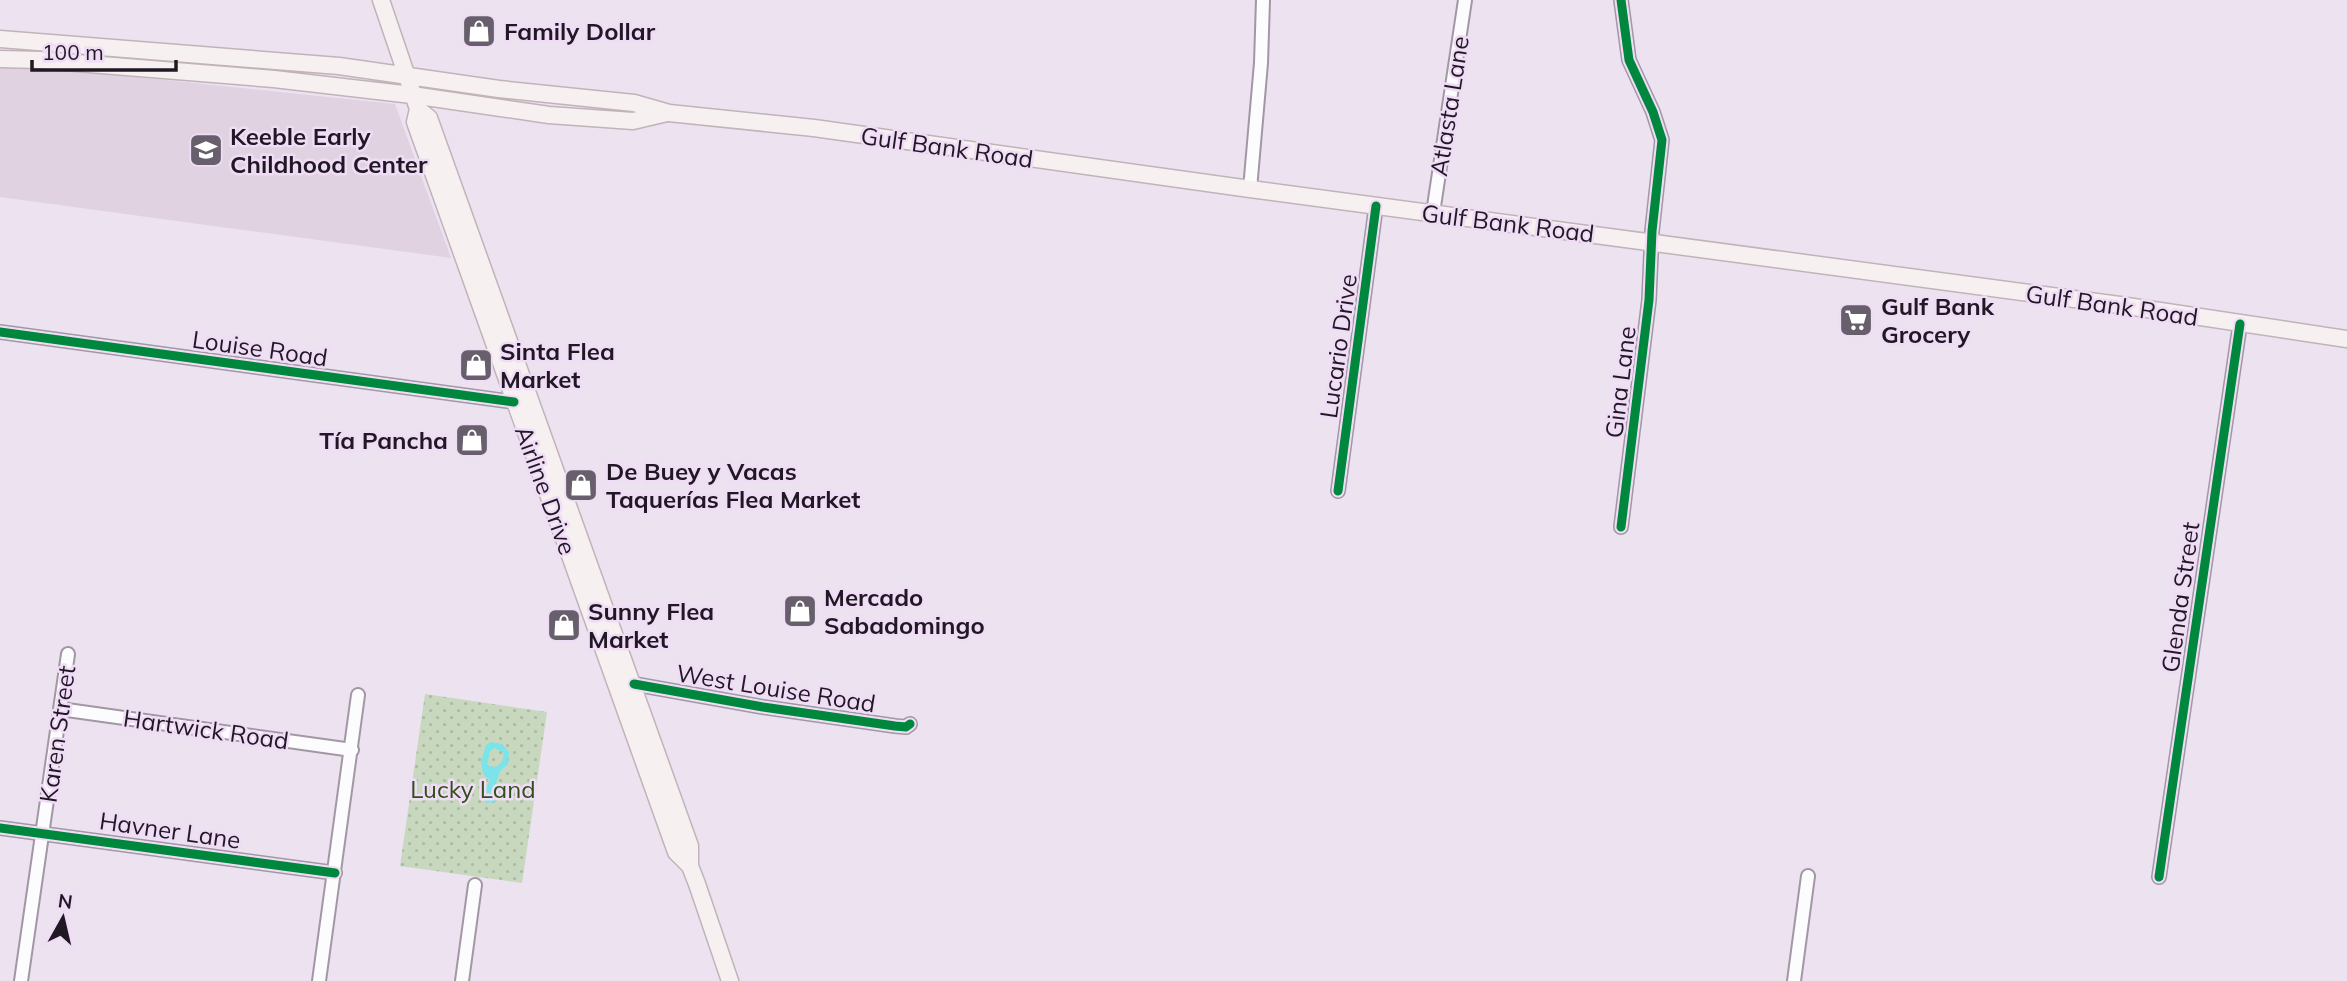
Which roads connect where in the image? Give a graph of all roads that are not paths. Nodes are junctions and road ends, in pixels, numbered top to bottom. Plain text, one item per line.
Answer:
1 (381, 0) edge
2 (1263, 0) edge
3 (1465, 0) edge
4 (1621, 0) edge
5 (0, 39) edge
6 (0, 59) edge
7 (406, 75) junction
8 (415, 102) junction
9 (669, 113) junction
10 (1250, 189) junction
11 (1376, 206) junction
12 (1433, 213) junction
13 (1653, 242) junction
14 (2240, 324) junction
15 (0, 332) edge
16 (2347, 339) edge
17 (514, 402) junction
18 (1338, 491) dead end
19 (1622, 527) dead end
20 (68, 654) dead end
21 (634, 684) junction
22 (358, 695) dead end
23 (622, 704) junction
24 (60, 709) junction
25 (910, 724) dead end
26 (352, 750) junction
27 (0, 828) edge
28 (44, 832) junction
29 (690, 866) junction
30 (335, 873) junction
31 (1808, 876) dead end
32 (2159, 877) dead end
33 (475, 885) dead end
34 (21, 981) edge
35 (319, 981) edge
36 (462, 981) edge
37 (730, 981) edge
38 (1794, 981) edge

1 - 7 main road, Airline Drive
2 - 10 street
3 - 12 street, Atlasta Lane
4 - 13 street, Gina Lane
5 - 7 main road, Gulf Bank Road
6 - 8 main road, Gulf Bank Road
7 - 8 main road, Airline Drive
7 - 9 main road, Gulf Bank Road
8 - 9 main road, Gulf Bank Road
8 - 17 main road, Airline Drive
8 - 21 main road, Airline Drive
9 - 10 main road, Gulf Bank Road
10 - 11 main road, Gulf Bank Road
11 - 12 main road, Gulf Bank Road
11 - 18 street, Lucario Drive
12 - 13 main road, Gulf Bank Road
13 - 14 main road, Gulf Bank Road
13 - 19 street, Gina Lane
14 - 16 main road, Gulf Bank Road
14 - 32 street, Glenda Street
15 - 17 street, Louise Road
17 - 23 main road, Airline Drive
20 - 24 street, Karen Street
21 - 23 main road
21 - 25 street, West Louise Road
21 - 29 main road, Airline Drive
22 - 26 street
23 - 29 main road, Airline Drive
24 - 26 street, Hartwick Road
24 - 28 street, Karen Street
26 - 30 street
27 - 28 street, Havner Lane
28 - 30 street, Havner Lane
28 - 34 street, Karen Street
29 - 37 main road, Airline Drive
30 - 35 street
31 - 38 street
33 - 36 street

